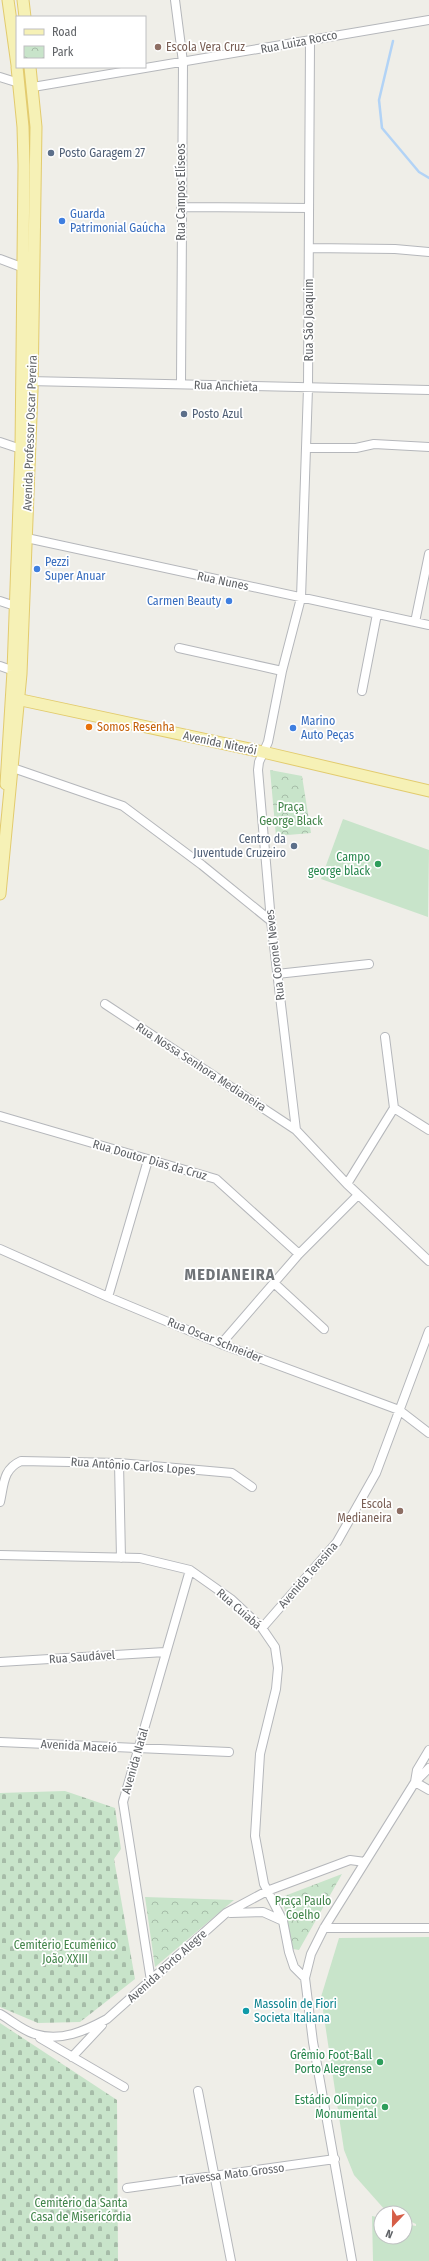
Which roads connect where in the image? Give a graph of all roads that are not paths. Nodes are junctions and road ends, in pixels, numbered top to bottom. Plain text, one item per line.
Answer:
1 (8, 0) edge
2 (22, 0) edge
3 (175, 0) edge
4 (24, 16) edge
5 (427, 22) edge
6 (310, 42) junction
7 (16, 59) edge
8 (183, 62) junction
9 (17, 68) edge
10 (30, 68) edge
11 (0, 77) edge
12 (19, 83) junction
13 (33, 87) junction
14 (181, 207) junction
15 (309, 208) junction
16 (309, 248) junction
17 (429, 252) edge
18 (0, 259) edge
19 (24, 268) junction
20 (27, 381) junction
21 (181, 384) junction
22 (308, 388) junction
23 (429, 390) edge
24 (0, 442) edge
25 (429, 446) edge
26 (306, 448) junction
27 (21, 449) junction
28 (22, 537) junction
29 (429, 554) edge
30 (301, 598) junction
31 (0, 601) edge
32 (15, 606) junction
33 (377, 614) junction
34 (415, 622) junction
35 (429, 625) edge
36 (179, 648) dead end
37 (0, 666) edge
38 (282, 671) junction
39 (17, 672) junction
40 (362, 691) dead end
41 (15, 698) junction
42 (263, 752) junction
43 (13, 768) junction
44 (429, 791) edge
45 (8, 799) junction
46 (1, 852) edge
47 (0, 894) edge
48 (271, 921) junction
49 (369, 964) dead end
50 (277, 974) junction
51 (105, 1004) dead end
52 (385, 1038) dead end
53 (394, 1108) junction
54 (0, 1116) edge
55 (296, 1130) junction
56 (429, 1130) edge
57 (148, 1160) junction
58 (347, 1184) junction
59 (358, 1195) junction
60 (0, 1249) edge
61 (299, 1254) junction
62 (429, 1261) edge
63 (274, 1283) junction
64 (108, 1297) junction
65 (324, 1329) dead end
66 (429, 1331) edge
67 (221, 1344) junction
68 (399, 1410) junction
69 (429, 1433) edge
70 (119, 1463) junction
71 (252, 1487) dead end
72 (0, 1502) edge
73 (0, 1555) edge
74 (121, 1558) junction
75 (190, 1570) junction
76 (262, 1628) junction
77 (165, 1652) junction
78 (0, 1662) edge
79 (0, 1742) edge
80 (138, 1749) junction
81 (429, 1750) edge
82 (229, 1752) dead end
83 (429, 1768) edge
84 (415, 1782) junction
85 (429, 1790) edge
86 (365, 1862) junction
87 (267, 1891) junction
88 (226, 1913) junction
89 (282, 1921) junction
90 (324, 1928) junction
91 (429, 1928) edge
92 (304, 1978) junction
93 (151, 1981) junction
94 (0, 2014) edge
95 (107, 2019) junction
96 (34, 2034) junction
97 (72, 2057) junction
98 (124, 2087) dead end
99 (198, 2091) dead end
100 (335, 2159) junction
101 (214, 2177) junction
102 (127, 2188) dead end
103 (231, 2261) edge
104 (352, 2261) edge

1 - 7 main road, Avenida Professor Oscar Pereira
2 - 4 main road
3 - 8 street, Rua Campos Elíseos
5 - 6 street, Rua Luiza Rocco
6 - 8 street, Rua Luiza Rocco
6 - 15 street, Rua São Joaquim
8 - 13 street, Rua Luiza Rocco
8 - 14 street, Rua Campos Elíseos
9 - 12 main road, Avenida Professor Oscar Pereira
10 - 13 main road, Avenida Professor Oscar Pereira
11 - 12 street
12 - 19 main road, Avenida Professor Oscar Pereira
13 - 20 main road, Avenida Professor Oscar Pereira
14 - 15 street
14 - 21 street, Rua Campos Elíseos
15 - 16 street, Rua São Joaquim
16 - 17 street
16 - 22 street, Rua São Joaquim
18 - 19 street
19 - 20 main road, Avenida Professor Oscar Pereira
20 - 21 street, Rua Anchieta
20 - 27 main road, Avenida Professor Oscar Pereira
20 - 28 main road, Avenida Professor Oscar Pereira
21 - 22 street, Rua Anchieta
22 - 23 street, Rua Anchieta
22 - 26 street, Rua São Joaquim
24 - 27 street
25 - 26 street
26 - 30 street, Rua São Joaquim
27 - 28 main road, Avenida Professor Oscar Pereira
28 - 30 street, Rua Nunes
28 - 32 main road, Avenida Professor Oscar Pereira
28 - 39 main road, Avenida Professor Oscar Pereira
29 - 34 street
30 - 33 street, Rua Nunes
30 - 38 street, Rua Coronel Neves
31 - 32 street
32 - 39 main road, Avenida Professor Oscar Pereira
33 - 34 street, Rua Nunes
33 - 40 street
34 - 35 street, Rua Nunes
36 - 38 street
37 - 39 street
38 - 42 street, Rua Coronel Neves
39 - 41 main road, Avenida Professor Oscar Pereira
41 - 42 main road, Avenida Niterói
41 - 43 main road, Avenida Professor Oscar Pereira
41 - 45 main road, Avenida Professor Oscar Pereira
42 - 44 main road, Avenida Niterói
42 - 48 street, Rua Coronel Neves
43 - 45 main road, Avenida Professor Oscar Pereira
43 - 48 street
45 - 46 main road, Avenida Professor Oscar Pereira
46 - 47 main road, Avenida Professor Oscar Pereira
48 - 50 street, Rua Coronel Neves
49 - 50 street
50 - 55 street, Rua Coronel Neves
51 - 55 street, Rua Nossa Senhora Medianeira
52 - 53 street
53 - 56 street
53 - 58 street
54 - 57 street, Rua Doutor Dias da Cruz
55 - 58 street
57 - 61 street, Rua Doutor Dias da Cruz
57 - 64 street
58 - 59 street
59 - 61 street
59 - 62 street
60 - 64 street, Rua Oscar Schneider
61 - 63 street
63 - 65 street
63 - 67 street
64 - 67 street, Rua Oscar Schneider
66 - 68 street, Avenida Teresina
67 - 68 street, Rua Oscar Schneider
68 - 69 street, Rua Oscar Schneider
68 - 76 street, Avenida Teresina
70 - 71 street, Rua Antônio Carlos Lopes
70 - 72 street, Rua Antônio Carlos Lopes
70 - 74 street
73 - 74 street, Rua Cuiabá
74 - 75 street, Rua Cuiabá
75 - 76 street, Rua Cuiabá
75 - 77 street, Avenida Natal
76 - 87 street, Rua Cuiabá
77 - 78 street, Rua Saudável
77 - 80 street, Avenida Natal
79 - 80 street, Avenida Maceió
80 - 82 street, Avenida Maceió
80 - 93 street, Avenida Natal
81 - 84 street
83 - 84 street
84 - 85 street
84 - 86 street
86 - 87 street, Avenida Porto Alegre
86 - 90 street
87 - 88 street, Avenida Porto Alegre
87 - 89 street
88 - 89 street
88 - 93 street, Avenida Porto Alegre
89 - 92 street
90 - 91 street
90 - 92 street
92 - 100 street
93 - 95 street, Avenida Porto Alegre
94 - 96 street, Avenida Porto Alegre
95 - 96 street, Avenida Porto Alegre
95 - 97 street, Avenida Porto Alegre
96 - 97 street
97 - 98 street
99 - 101 street
100 - 101 street, Travessa Mato Grosso
100 - 104 street
101 - 102 street, Travessa Mato Grosso
101 - 103 street

